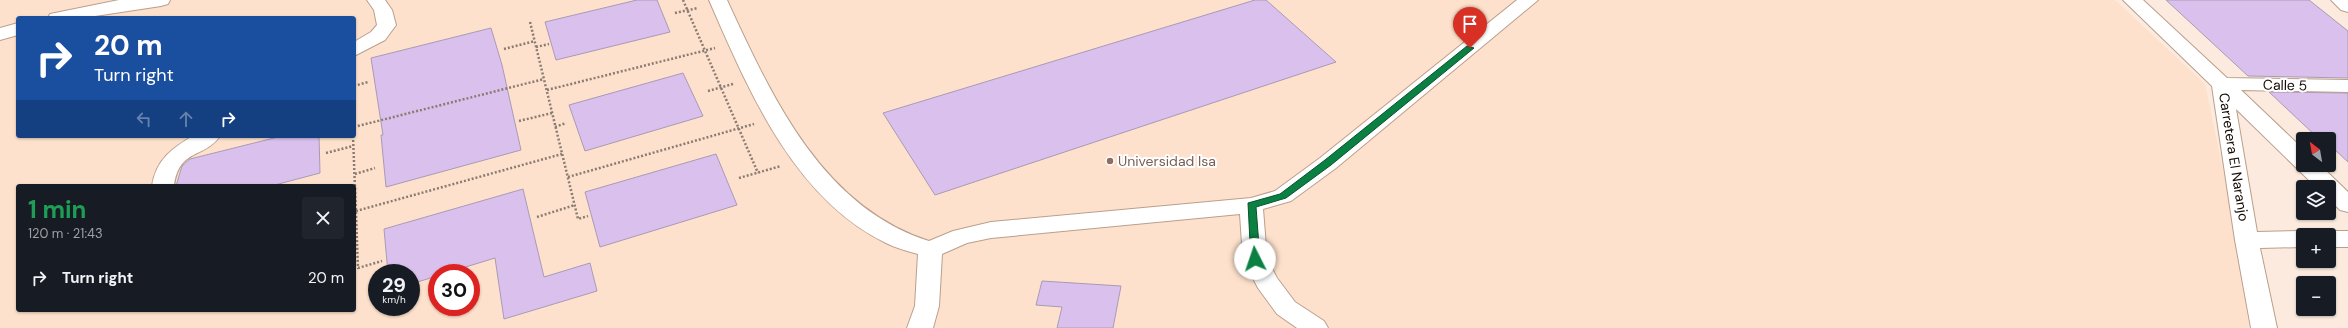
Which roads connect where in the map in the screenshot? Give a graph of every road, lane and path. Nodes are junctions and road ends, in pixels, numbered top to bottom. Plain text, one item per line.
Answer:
1 (161, 0) edge
2 (376, 0) edge
3 (683, 0) edge
4 (718, 0) edge
5 (1529, 0) edge
6 (2132, 0) edge
7 (2340, 0) edge
8 (2348, 6) edge
9 (66, 16) edge
10 (530, 22) dead end
11 (16, 30) edge
12 (0, 34) edge
13 (535, 41) junction
14 (737, 42) junction
15 (549, 44) dead end
16 (536, 47) junction
17 (356, 49) edge
18 (504, 49) dead end
19 (704, 50) junction
20 (544, 79) junction
21 (368, 82) dead end
22 (2222, 84) junction
23 (356, 85) edge
24 (2348, 86) edge
25 (547, 90) junction
26 (552, 113) junction
27 (777, 117) junction
28 (519, 121) dead end
29 (566, 123) dead end
30 (356, 126) edge
31 (555, 126) junction
32 (738, 128) junction
33 (206, 138) edge
34 (353, 138) edge
35 (353, 146) junction
36 (326, 153) dead end
37 (562, 154) junction
38 (2296, 154) edge
39 (804, 159) junction
40 (375, 168) dead end
41 (2314, 172) edge
42 (758, 173) junction
43 (355, 174) junction
44 (568, 177) junction
45 (739, 178) dead end
46 (163, 184) edge
47 (355, 184) edge
48 (575, 205) junction
49 (1251, 205) junction
50 (2348, 205) edge
51 (356, 211) joint
52 (588, 216) dead end
53 (537, 217) dead end
54 (2296, 239) edge
55 (2336, 239) edge
56 (2348, 239) edge
57 (2247, 240) junction
58 (930, 250) junction
59 (358, 254) joint
60 (382, 261) dead end
61 (920, 328) edge
62 (1315, 328) edge
63 (2264, 328) edge

1 - 9 street
2 - 17 street
3 - 19 path
4 - 14 street
5 - 49 street
6 - 22 street, Carretera El Naranjo
7 - 8 street
10 - 13 path
11 - 12 street
13 - 16 path
13 - 18 path
14 - 19 path
14 - 27 street
15 - 16 path
16 - 20 path
19 - 25 path
19 - 32 path
20 - 25 path
20 - 30 path
21 - 23 path
22 - 24 street, Calle 5
22 - 38 street
22 - 57 street, Carretera El Naranjo
25 - 26 path
26 - 28 path
26 - 31 path
27 - 32 path
27 - 39 street
29 - 31 path
31 - 37 path
32 - 42 path
32 - 44 path
33 - 46 street
34 - 35 path
35 - 36 path
35 - 43 path
37 - 44 path
37 - 51 path
39 - 42 path
39 - 58 street
40 - 43 path
41 - 50 street
42 - 45 path
43 - 47 path
44 - 48 path
48 - 52 path
48 - 53 path
49 - 58 street
49 - 62 street
51 - 59 path
54 - 57 street
55 - 56 street
57 - 63 street, Carretera El Naranjo
58 - 61 street
59 - 60 path

